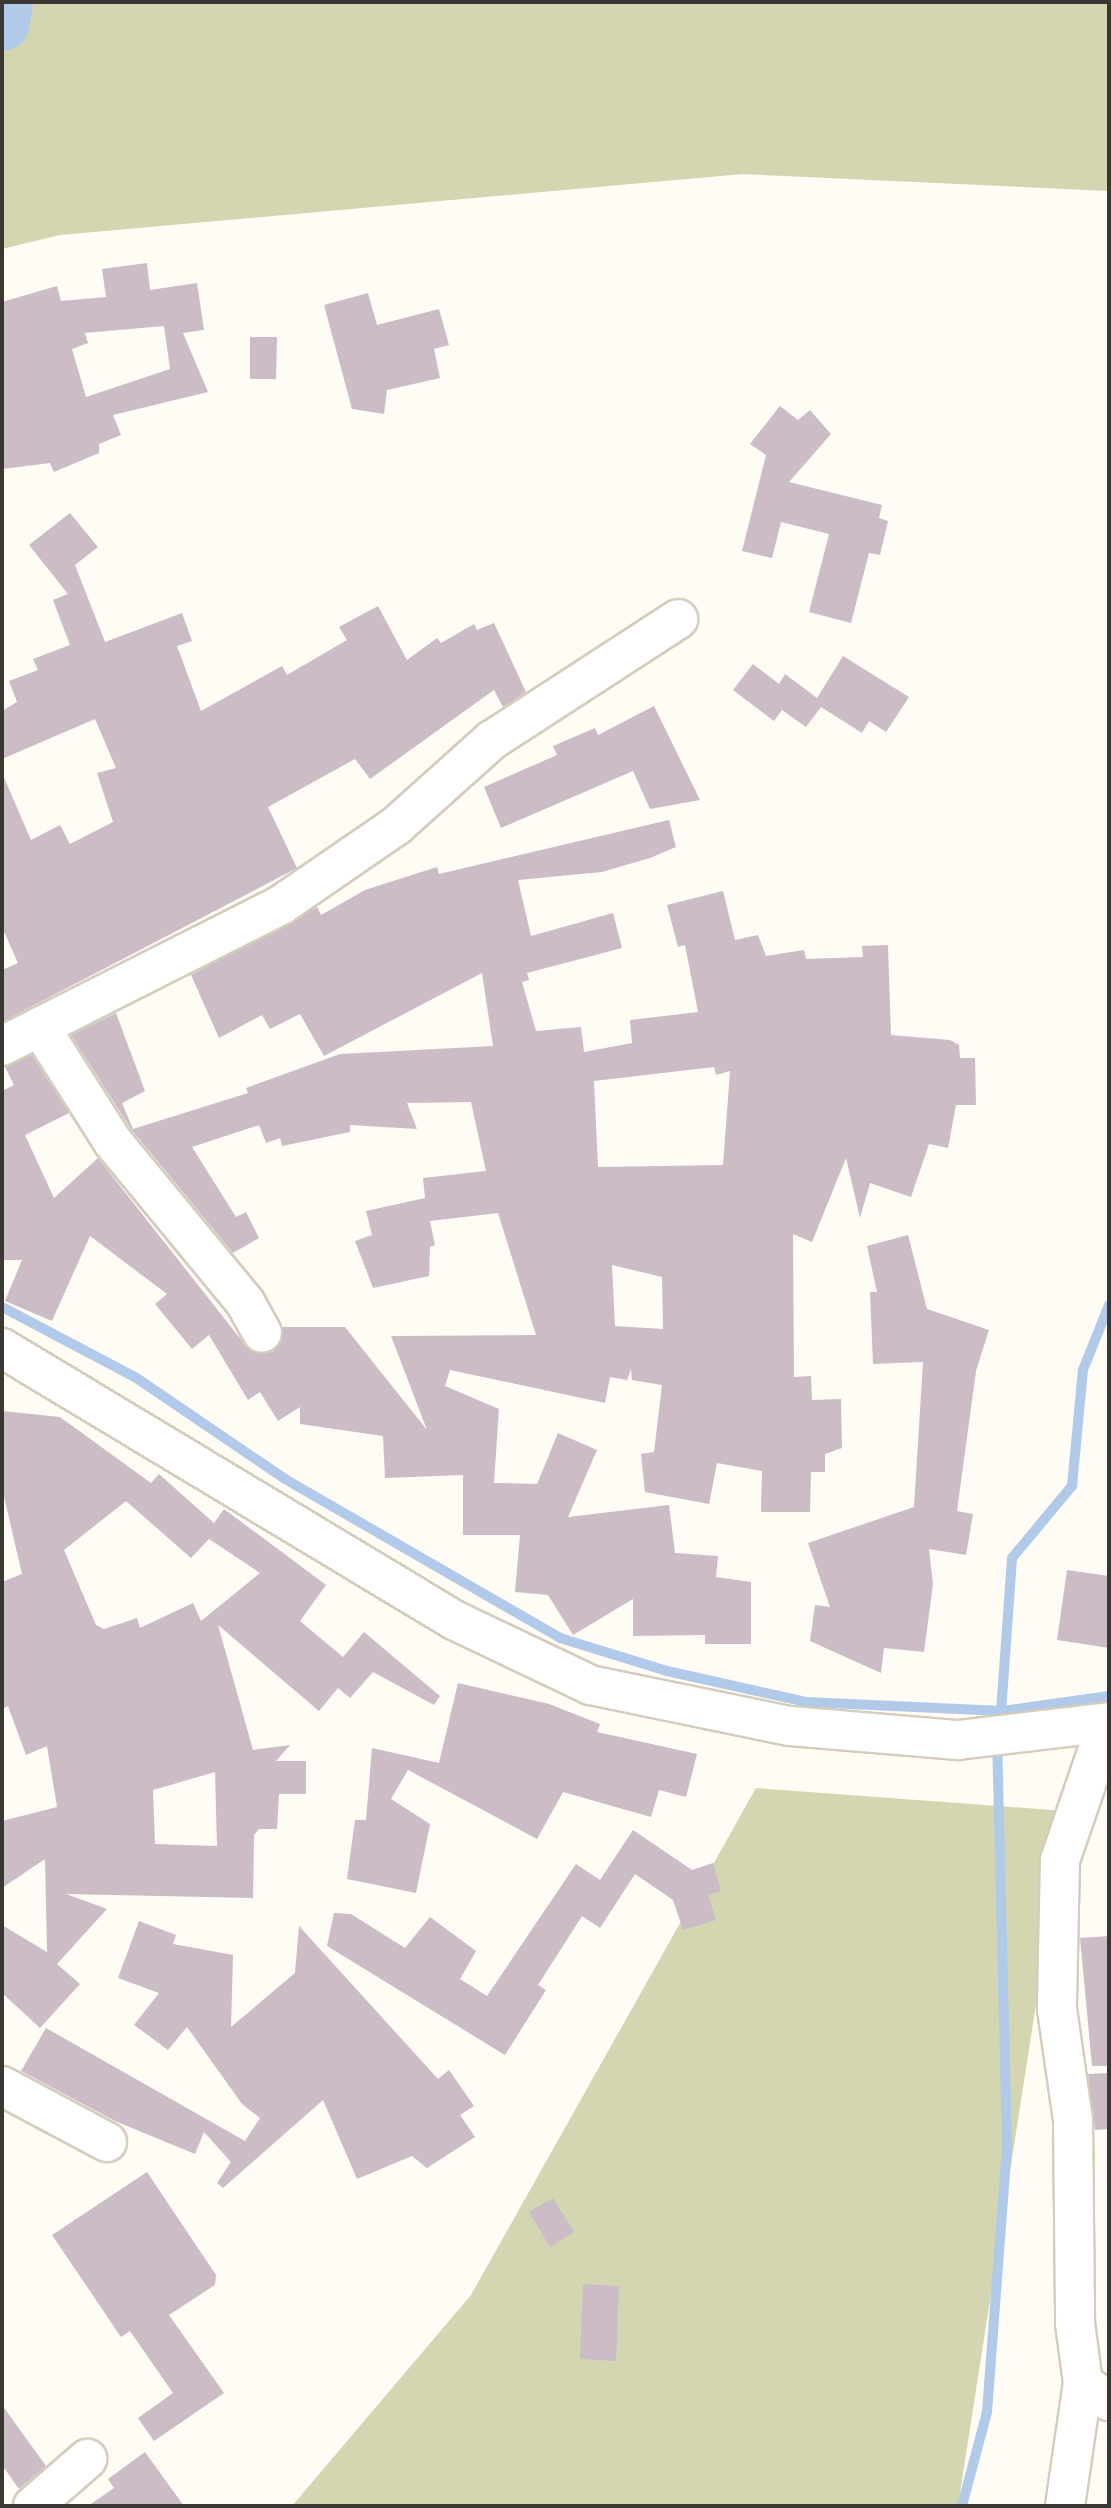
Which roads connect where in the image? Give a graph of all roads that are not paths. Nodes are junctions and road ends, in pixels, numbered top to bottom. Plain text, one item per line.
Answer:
1 (678, 619) dead end
2 (40, 1027) junction
3 (2, 1046) edge
4 (262, 1333) dead end
5 (2, 1348) edge
6 (1108, 1722) edge
7 (2, 2086) edge
8 (107, 2142) dead end
9 (1096, 2392) edge
10 (87, 2459) dead end
11 (33, 2506) edge
12 (1065, 2506) edge

1 - 2 street
2 - 3 street
2 - 4 street
5 - 6 street
6 - 9 street
7 - 8 street
9 - 12 street
10 - 11 street

